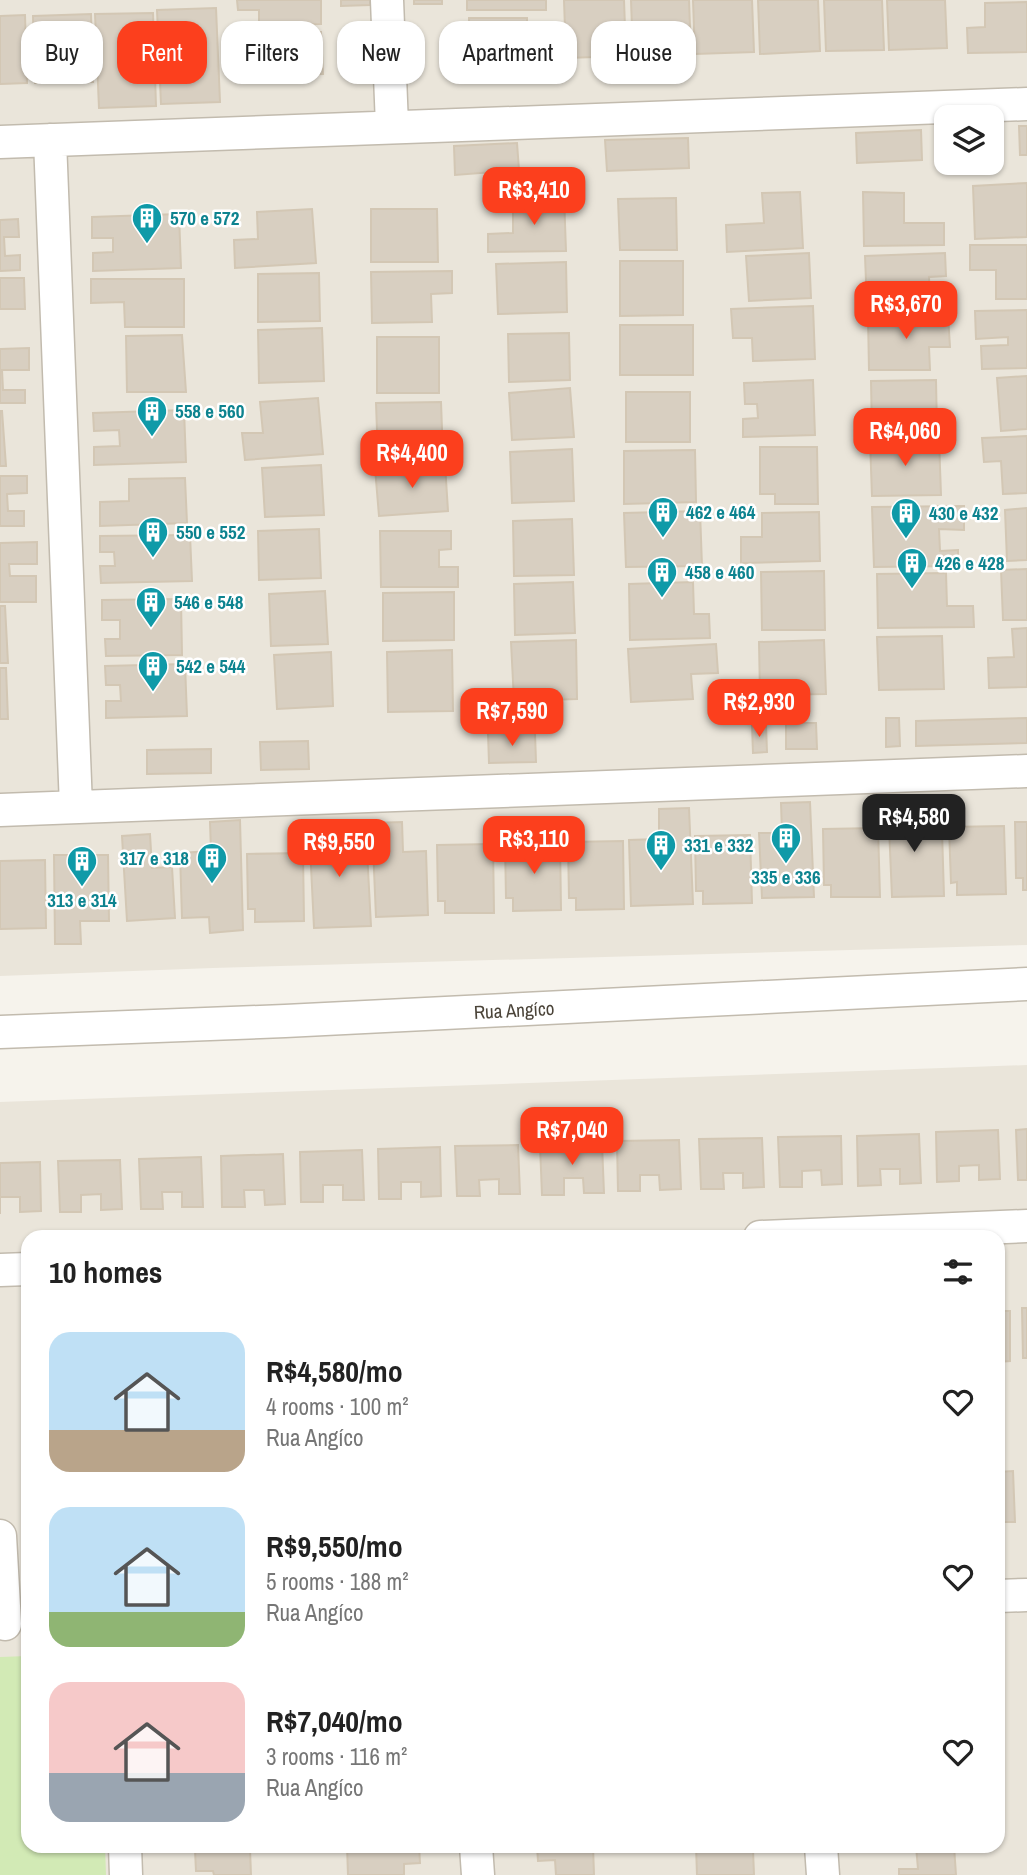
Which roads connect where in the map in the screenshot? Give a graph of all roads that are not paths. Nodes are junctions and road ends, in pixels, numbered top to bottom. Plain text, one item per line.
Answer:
1 (387, 0) edge
2 (1027, 104) edge
3 (392, 126) junction
4 (50, 140) junction
5 (0, 142) edge
6 (1027, 771) edge
7 (76, 807) junction
8 (0, 810) edge
9 (1027, 984) edge
10 (0, 1032) edge
11 (1027, 1226) edge
12 (930, 1230) edge
13 (21, 1269) edge
14 (0, 1270) edge
15 (0, 1536) edge
16 (1027, 1595) edge
17 (1005, 1596) edge
18 (11, 1624) edge
19 (125, 1853) edge
20 (476, 1853) edge
21 (821, 1853) edge
22 (126, 1875) edge
23 (478, 1875) edge
24 (823, 1875) edge

1 - 3 street
2 - 3 street
3 - 4 street
4 - 5 street
4 - 7 street
6 - 7 street
7 - 8 street
9 - 10 street, Rua Angíco
11 - 12 street
13 - 14 street
15 - 18 street
16 - 17 street
19 - 22 street
20 - 23 street
21 - 24 street

